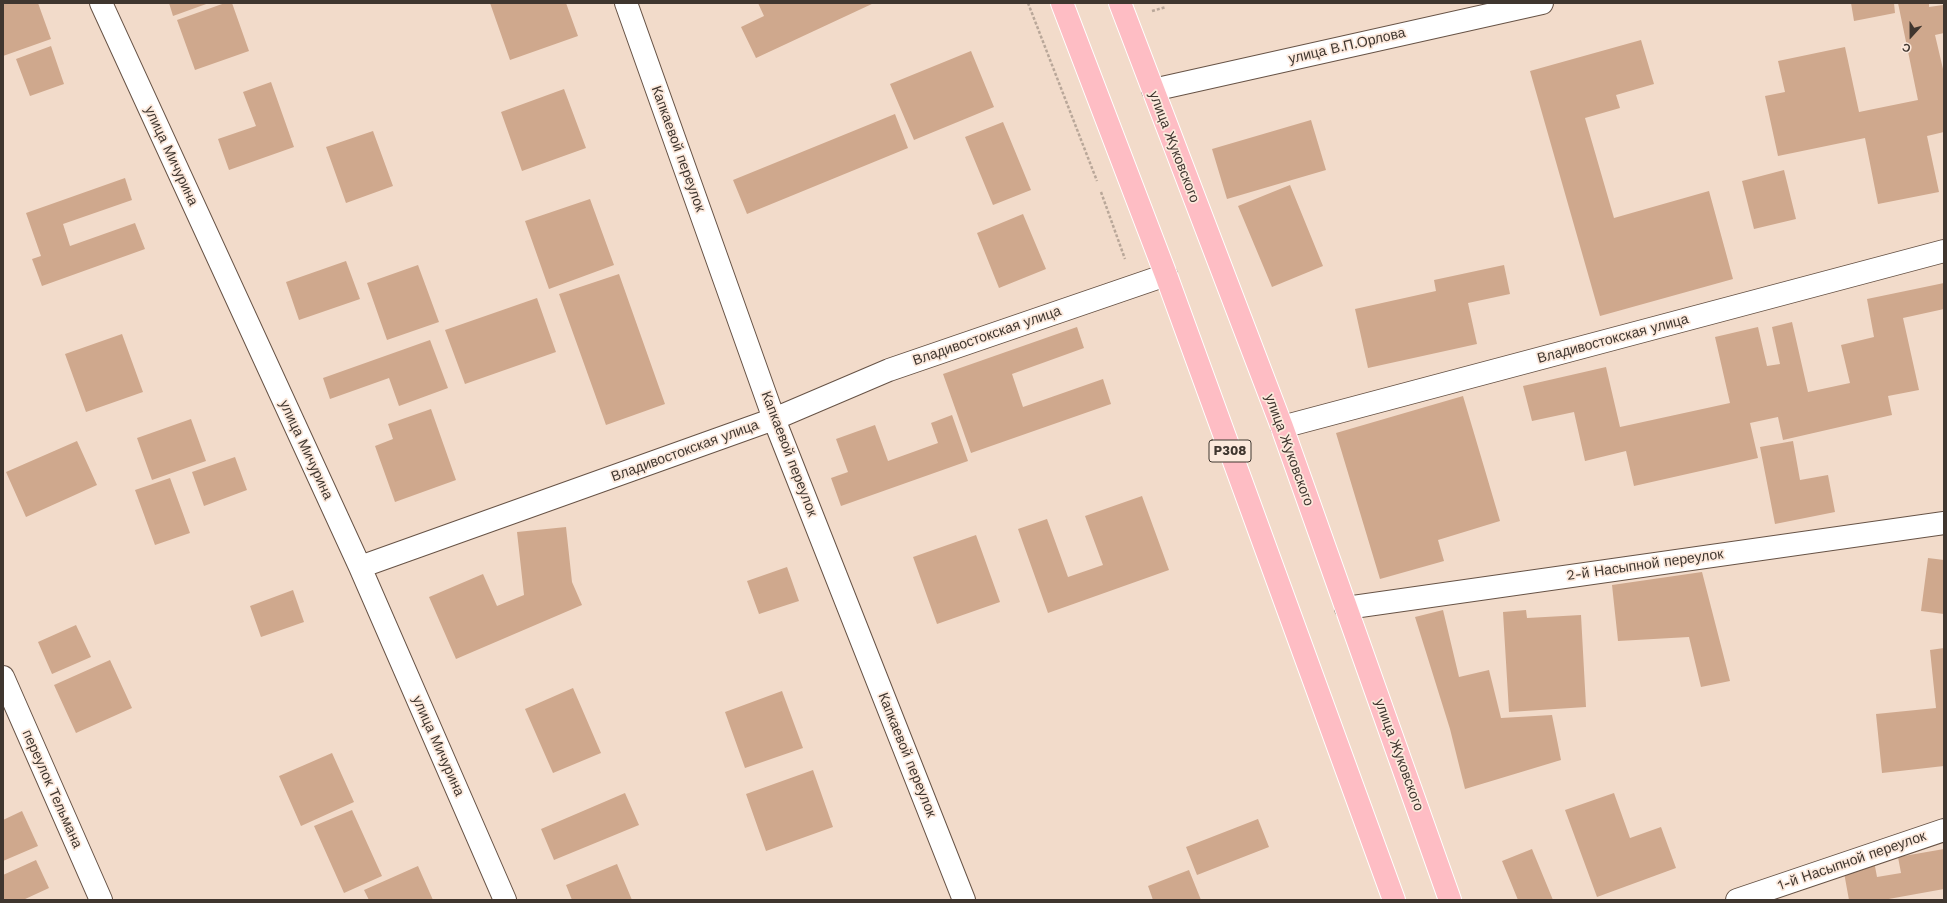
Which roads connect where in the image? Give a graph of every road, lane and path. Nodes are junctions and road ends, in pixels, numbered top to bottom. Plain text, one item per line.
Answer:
1 (101, 3) edge
2 (626, 3) edge
3 (1028, 3) edge
4 (1062, 3) edge
5 (1120, 3) edge
6 (1542, 3) edge
7 (1153, 90) junction
8 (1098, 182) dead end
9 (1100, 189) dead end
10 (1944, 251) edge
11 (1166, 275) junction
12 (1134, 286) junction
13 (774, 419) junction
14 (1282, 427) junction
15 (1944, 523) edge
16 (360, 567) junction
17 (1346, 608) junction
18 (3, 677) edge
19 (1944, 830) edge
20 (101, 900) edge
21 (505, 900) edge
22 (964, 900) edge
23 (1394, 900) edge
24 (1450, 900) edge
25 (1737, 900) edge

1 - 16 street, улица Мичурина
2 - 13 street, Капкаевой переулок
3 - 8 path
4 - 11 main road, P308
5 - 7 main road, улица Жуковского
6 - 7 street, улица В.П.Орлова
7 - 14 main road, улица Жуковского
9 - 12 path
10 - 14 street, Владивостокская улица
11 - 12 street, Владивостокская улица
11 - 23 main road, P308
12 - 13 street, Владивостокская улица
13 - 16 street, Владивостокская улица
13 - 22 street, Капкаевой переулок
14 - 17 main road, улица Жуковского
15 - 17 street, 2-й Насыпной переулок
16 - 21 street, улица Мичурина
17 - 24 main road, улица Жуковского
18 - 20 street, переулок Тельмана
19 - 25 street, 1-й Насыпной переулок

